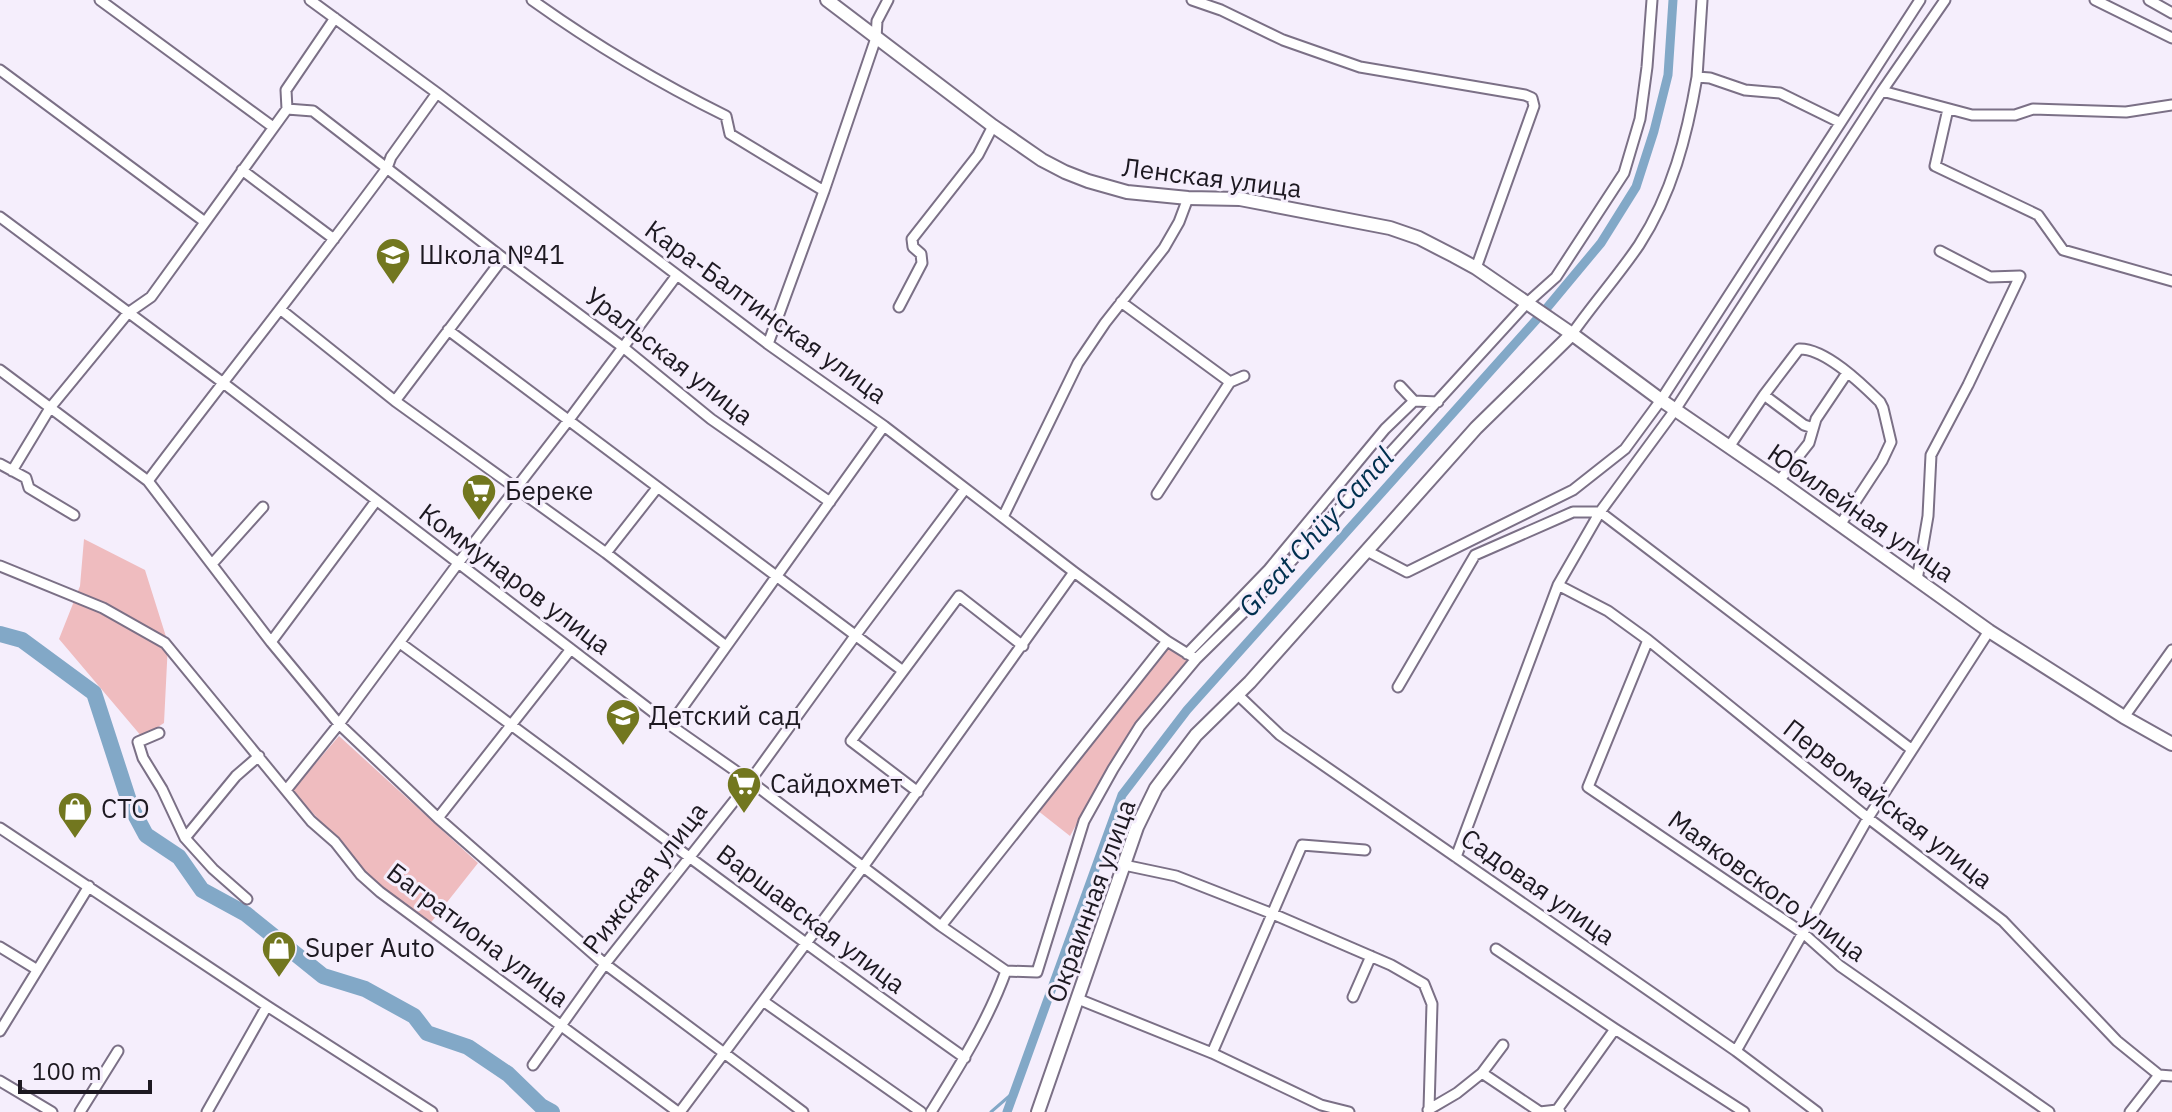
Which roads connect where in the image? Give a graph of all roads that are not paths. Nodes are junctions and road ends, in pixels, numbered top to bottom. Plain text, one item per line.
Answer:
1 (100, 0) edge
2 (310, 0) edge
3 (532, 0) edge
4 (827, 0) edge
5 (888, 0) edge
6 (1192, 0) edge
7 (1652, 0) edge
8 (1702, 0) edge
9 (1920, 0) edge
10 (1945, 0) edge
11 (2095, 0) edge
12 (2149, 0) edge
13 (2168, 7) edge
14 (335, 18) junction
15 (876, 38) junction
16 (2172, 38) edge
17 (0, 70) edge
18 (1697, 77) junction
19 (1882, 91) junction
20 (437, 93) junction
21 (2172, 105) edge
22 (287, 109) junction
23 (1948, 109) junction
24 (1839, 122) junction
25 (993, 126) junction
26 (273, 127) junction
27 (387, 168) junction
28 (242, 170) junction
29 (824, 191) junction
30 (1188, 198) junction
31 (0, 217) edge
32 (205, 222) junction
33 (334, 239) junction
34 (1940, 251) dead end
35 (503, 258) junction
36 (1476, 268) junction
37 (677, 275) junction
38 (2172, 281) edge
39 (1121, 302) junction
40 (1529, 305) junction
41 (899, 307) dead end
42 (280, 309) junction
43 (128, 313) junction
44 (448, 330) junction
45 (1570, 333) junction
46 (768, 344) junction
47 (624, 348) junction
48 (0, 370) edge
49 (1847, 373) junction
50 (1244, 376) dead end
51 (222, 382) junction
52 (1230, 382) junction
53 (1400, 386) dead end
54 (1764, 395) junction
55 (1661, 400) junction
56 (395, 401) junction
57 (1414, 401) junction
58 (1438, 402) junction
59 (50, 408) junction
60 (1675, 410) junction
61 (568, 421) junction
62 (884, 426) junction
63 (1813, 428) junction
64 (1729, 447) junction
65 (0, 464) edge
66 (12, 471) junction
67 (148, 481) junction
68 (1779, 481) junction
69 (516, 488) junction
70 (657, 488) junction
71 (965, 489) junction
72 (1157, 494) dead end
73 (376, 501) junction
74 (830, 502) junction
75 (263, 507) dead end
76 (1600, 512) junction
77 (74, 515) dead end
78 (1003, 517) junction
79 (1840, 525) junction
80 (1367, 551) junction
81 (606, 553) junction
82 (459, 562) junction
83 (212, 564) junction
84 (0, 566) edge
85 (1074, 572) junction
86 (776, 578) junction
87 (1917, 580) junction
88 (1558, 585) junction
89 (1989, 631) junction
90 (855, 636) junction
91 (1648, 640) junction
92 (1167, 641) junction
93 (271, 642) junction
94 (400, 643) junction
95 (726, 646) junction
96 (1023, 646) junction
97 (571, 649) junction
98 (2172, 650) edge
99 (1192, 656) junction
100 (903, 671) junction
101 (1398, 687) dead end
102 (1237, 694) junction
103 (2124, 717) junction
104 (339, 724) junction
105 (512, 725) junction
106 (670, 725) junction
107 (159, 733) dead end
108 (2172, 744) edge
109 (1911, 749) junction
110 (259, 756) junction
111 (750, 781) junction
112 (287, 789) junction
113 (918, 792) junction
114 (438, 818) junction
115 (1868, 818) junction
116 (0, 828) edge
117 (185, 838) junction
118 (1365, 850) dead end
119 (691, 857) junction
120 (1456, 857) junction
121 (1124, 865) junction
122 (863, 867) junction
123 (89, 886) junction
124 (247, 899) dead end
125 (1273, 914) junction
126 (941, 926) junction
127 (1803, 933) junction
128 (806, 945) junction
129 (0, 947) edge
130 (1496, 949) dead end
131 (1371, 956) junction
132 (605, 964) junction
133 (36, 969) junction
134 (1006, 971) junction
135 (1353, 997) dead end
136 (1078, 999) junction
137 (763, 1001) junction
138 (267, 1006) junction
139 (561, 1024) junction
140 (1615, 1029) junction
141 (0, 1031) edge
142 (1503, 1045) dead end
143 (118, 1051) dead end
144 (1736, 1051) junction
145 (1212, 1053) junction
146 (724, 1054) junction
147 (965, 1058) junction
148 (533, 1065) dead end
149 (1482, 1073) junction
150 (2159, 1075) junction
151 (2172, 1076) edge
152 (0, 1081) edge
153 (1427, 1111) edge
154 (1558, 1111) edge
155 (52, 1112) edge
156 (80, 1112) edge
157 (207, 1112) edge
158 (432, 1112) edge
159 (679, 1112) edge
160 (803, 1112) edge
161 (921, 1112) edge
162 (931, 1112) edge
163 (1038, 1112) edge
164 (1349, 1112) edge
165 (1744, 1112) edge
166 (1817, 1112) edge
167 (2049, 1112) edge
168 (2130, 1112) edge

1 - 26 street
2 - 14 street, Кара-Балтинская улица
3 - 29 street
4 - 15 main road, Ленская улица
5 - 15 street
6 - 36 street
7 - 40 street
8 - 18 street
9 - 24 street
10 - 19 street
11 - 16 street
12 - 13 street
14 - 20 street, Кара-Балтинская улица
14 - 22 street
15 - 25 main road, Ленская улица
15 - 29 street
17 - 32 street
18 - 24 street
18 - 45 street
19 - 23 street
19 - 60 street
20 - 27 street
20 - 37 street, Кара-Балтинская улица
21 - 23 street
22 - 26 street
22 - 27 street, Уральская улица
23 - 38 street
24 - 55 street
25 - 30 main road, Ленская улица
25 - 41 street
26 - 28 street
27 - 33 street
27 - 35 street, Уральская улица
28 - 32 street
28 - 33 street
29 - 46 street
30 - 36 main road, Ленская улица
30 - 39 street
31 - 43 street, Коммунаров улица
32 - 43 street
33 - 42 street
34 - 87 street
35 - 44 street
35 - 47 street, Уральская улица
36 - 40 main road, Ленская улица
37 - 46 street, Кара-Балтинская улица
37 - 47 street
39 - 52 street
39 - 78 street
40 - 45 main road, Юбилейная улица
40 - 58 street
42 - 51 street
42 - 56 street
43 - 51 street, Коммунаров улица
43 - 59 street
44 - 56 street
44 - 61 street
45 - 55 main road, Юбилейная улица
45 - 80 main road, Окраинная улица
46 - 62 street, Кара-Балтинская улица
47 - 61 street
47 - 74 street, Уральская улица
48 - 59 street
49 - 54 street
49 - 63 street
49 - 79 street
50 - 52 street
51 - 67 street
51 - 73 street, Коммунаров улица
52 - 72 street
53 - 57 street
54 - 63 street
54 - 64 street
55 - 60 main road, Юбилейная улица
55 - 80 street
56 - 69 street
57 - 58 street
57 - 99 street
58 - 99 street
59 - 66 street
59 - 67 street
60 - 64 main road, Юбилейная улица
60 - 76 street
61 - 69 street
61 - 70 street
62 - 71 street, Кара-Балтинская улица
62 - 74 street
63 - 68 street
64 - 68 main road, Юбилейная улица
65 - 66 street
66 - 77 street
67 - 83 street
68 - 79 main road, Юбилейная улица
69 - 81 street
69 - 82 street
70 - 81 street
70 - 86 street
71 - 78 street, Кара-Балтинская улица
71 - 90 street, Рижская улица
73 - 82 street, Коммунаров улица
73 - 93 street
74 - 86 street
75 - 83 street
76 - 88 street
76 - 101 street
76 - 109 street
78 - 85 street, Кара-Балтинская улица
79 - 87 main road, Юбилейная улица
80 - 102 main road, Окраинная улица
81 - 95 street
82 - 94 street
82 - 97 street, Коммунаров улица
83 - 93 street
84 - 110 street, Багратиона улица
85 - 92 street, Кара-Балтинская улица
85 - 96 street
86 - 90 street
86 - 95 street
87 - 89 main road, Юбилейная улица
88 - 91 street, Первомайская улица
88 - 120 street
89 - 103 main road, Юбилейная улица
89 - 109 street
90 - 100 street
90 - 111 street, Рижская улица
91 - 115 street, Первомайская улица
91 - 127 street, Маяковского улица
92 - 99 street, Кара-Балтинская улица
92 - 126 street
93 - 104 street
94 - 104 street
94 - 105 street, Варшавская улица
95 - 106 street
96 - 100 street
96 - 113 street
97 - 105 street
97 - 106 street, Коммунаров улица
98 - 103 street
99 - 134 street
100 - 113 street
102 - 120 street, Садовая улица
102 - 121 main road, Окраинная улица
103 - 108 main road, Юбилейная улица
104 - 112 street
104 - 114 street
105 - 114 street
105 - 119 street, Варшавская улица
106 - 111 street, Коммунаров улица
107 - 117 street
109 - 115 street
110 - 112 street, Багратиона улица
110 - 117 street
111 - 119 street, Рижская улица
111 - 122 street, Коммунаров улица
112 - 139 street, Багратиона улица
113 - 122 street
114 - 132 street
115 - 127 street
115 - 150 street, Первомайская улица
116 - 123 street
117 - 124 street
118 - 125 street
119 - 128 street, Варшавская улица
119 - 132 street, Рижская улица
120 - 144 street, Садовая улица
121 - 125 street
121 - 136 main road, Окраинная улица
122 - 126 street, Коммунаров улица
122 - 128 street
123 - 133 street
123 - 138 street
125 - 131 street
125 - 145 street
126 - 134 street, Коммунаров улица
127 - 144 street
127 - 167 street, Маяковского улица
128 - 137 street
128 - 147 street, Варшавская улица
129 - 133 street
130 - 140 street
131 - 135 street
131 - 153 street
132 - 139 street, Рижская улица
132 - 146 street
133 - 141 street
134 - 147 street
136 - 145 street
136 - 163 main road, Окраинная улица
137 - 146 street
137 - 161 street
138 - 157 street
138 - 158 street
139 - 148 street, Рижская улица
139 - 159 street, Багратиона улица
140 - 154 street
140 - 165 street
142 - 149 street
143 - 156 street
144 - 166 street, Садовая улица
145 - 164 street
146 - 159 street
146 - 160 street
147 - 162 street
149 - 153 street
149 - 154 street
150 - 151 street
150 - 168 street
152 - 155 street

